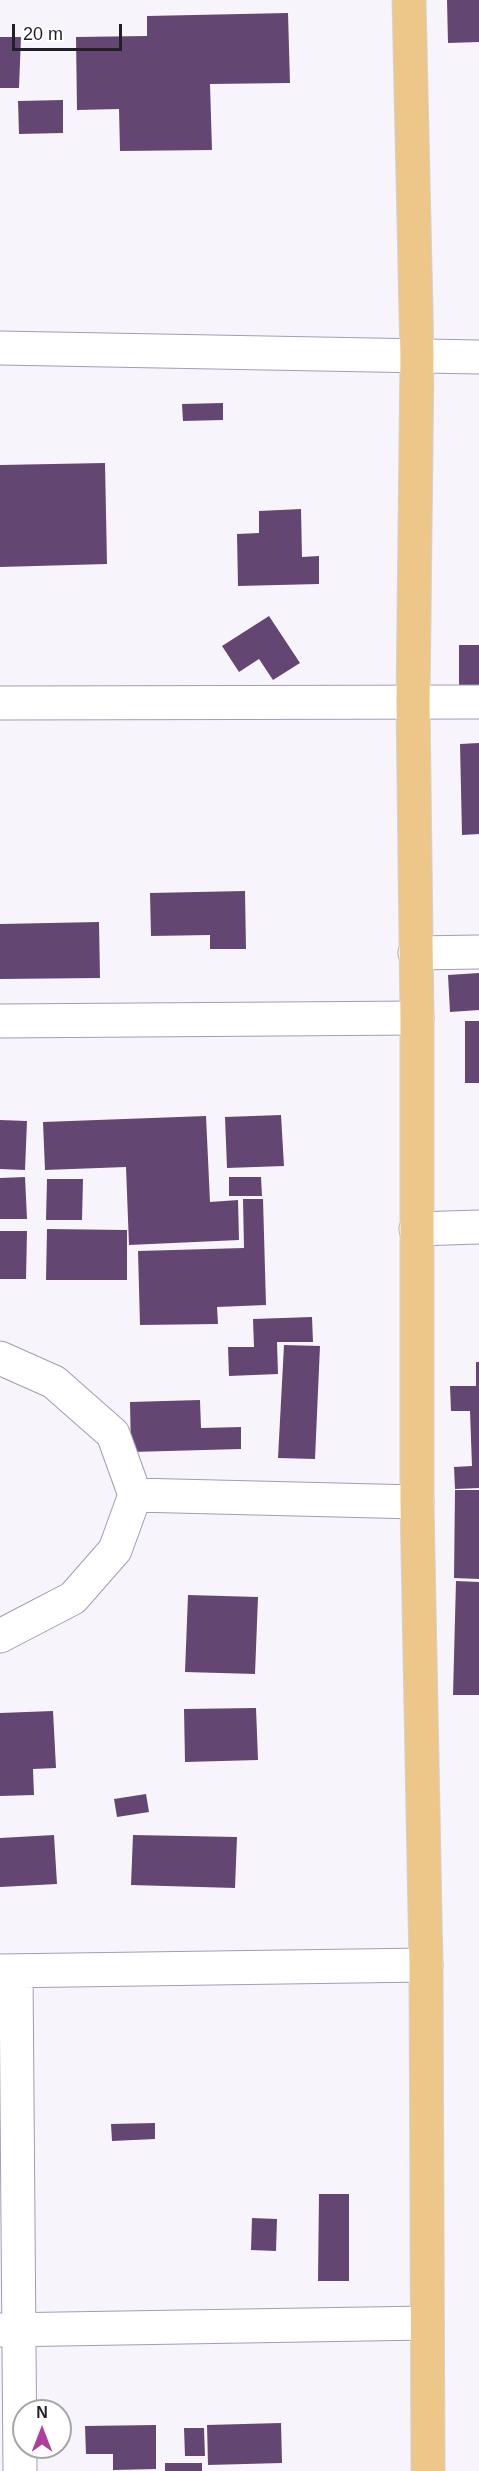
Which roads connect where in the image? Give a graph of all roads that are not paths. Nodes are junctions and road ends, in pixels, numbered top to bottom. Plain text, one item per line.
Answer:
1 (409, 0) edge
2 (0, 348) edge
3 (417, 357) junction
4 (479, 357) edge
5 (479, 702) edge
6 (0, 703) edge
7 (413, 704) junction
8 (479, 952) edge
9 (415, 953) junction
10 (417, 1018) junction
11 (0, 1021) edge
12 (479, 1227) edge
13 (416, 1230) junction
14 (0, 1358) edge
15 (135, 1495) junction
16 (417, 1502) junction
17 (0, 1636) edge
18 (426, 1965) junction
19 (8, 1972) edge
20 (427, 2323) junction
21 (10, 2330) edge
22 (20, 2471) edge
23 (428, 2471) edge

1 - 3 main road
2 - 3 street
3 - 4 street
3 - 7 main road
5 - 7 street
6 - 7 street
7 - 9 main road
8 - 9 street
9 - 10 main road
10 - 11 street
10 - 13 main road
12 - 13 street
13 - 16 main road
14 - 15 street
15 - 16 street
15 - 17 street
16 - 18 main road
18 - 19 street
18 - 20 main road
19 - 21 street
20 - 21 street
20 - 23 main road
21 - 22 street

